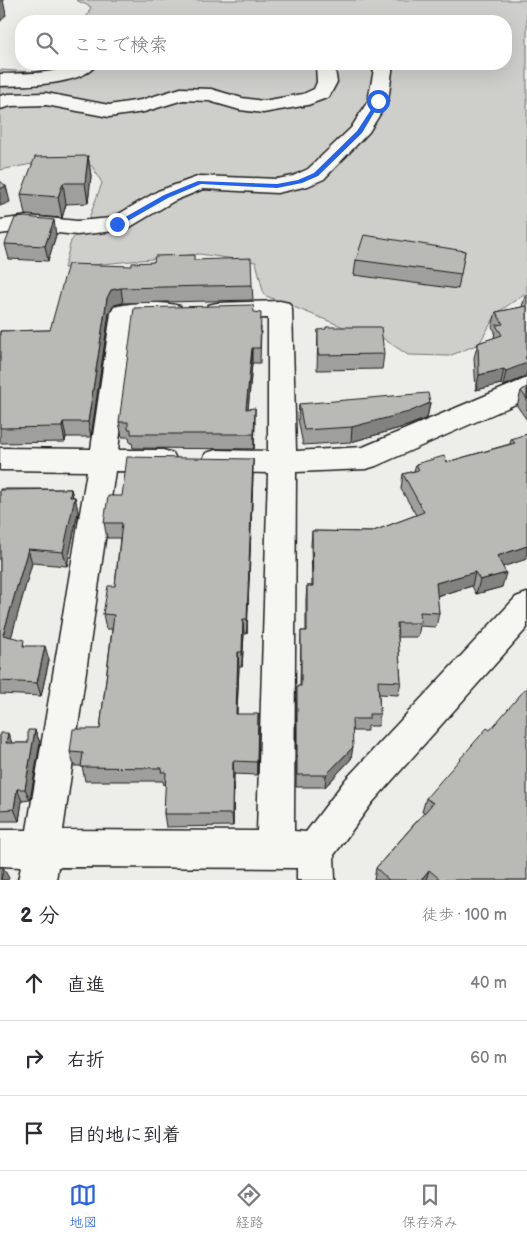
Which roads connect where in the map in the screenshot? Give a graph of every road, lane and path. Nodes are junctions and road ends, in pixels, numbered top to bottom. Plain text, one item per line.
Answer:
1 (77, 70) edge
2 (326, 70) edge
3 (383, 70) edge
4 (0, 80) edge
5 (0, 103) edge
6 (0, 227) edge
7 (527, 388) edge
8 (0, 459) edge
9 (103, 460) junction
10 (282, 462) junction
11 (527, 606) edge
12 (0, 848) edge
13 (275, 850) junction
14 (40, 864) edge
15 (316, 865) edge

1 - 4 street
2 - 5 street
3 - 6 street
7 - 10 street
8 - 9 street
9 - 10 street
9 - 10 street
9 - 14 street
10 - 13 street
11 - 15 street
12 - 14 street
13 - 14 street
13 - 15 street

